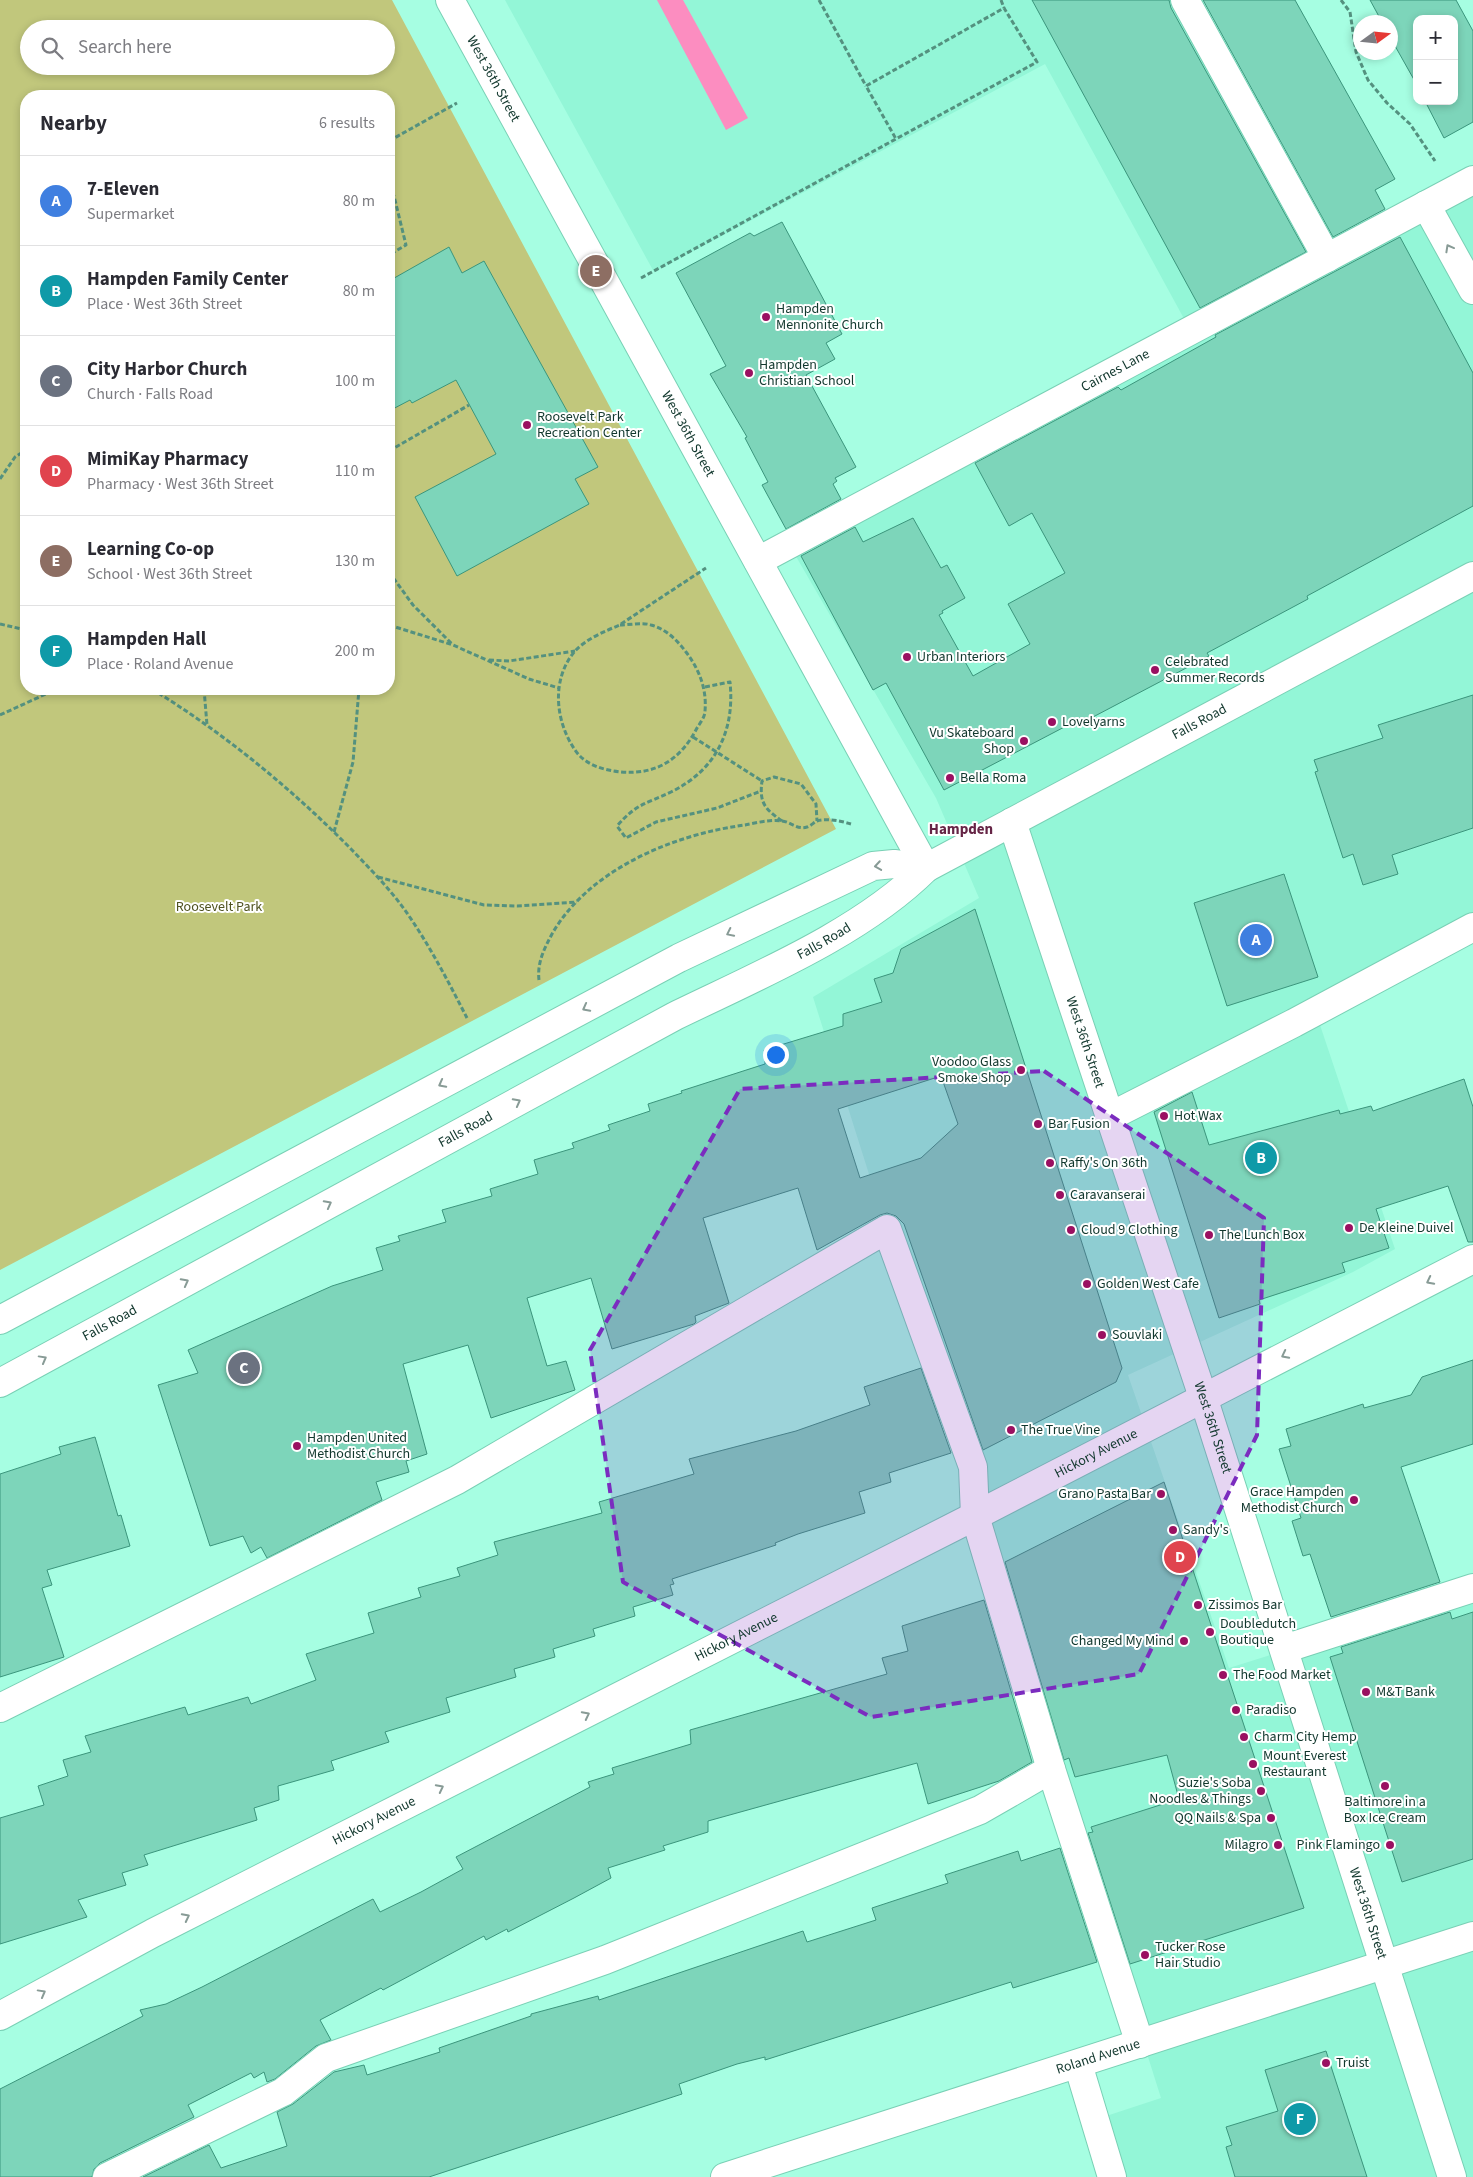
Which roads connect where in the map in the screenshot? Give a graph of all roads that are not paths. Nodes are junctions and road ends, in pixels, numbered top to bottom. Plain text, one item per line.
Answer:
1 (450, 0) edge
2 (1185, 0) edge
3 (1473, 180) edge
4 (1426, 205) junction
5 (1327, 258) junction
6 (1473, 290) edge
7 (758, 562) junction
8 (1473, 576) edge
9 (1012, 822) junction
10 (926, 868) junction
11 (1473, 927) edge
12 (1109, 1117) junction
13 (1473, 1259) edge
14 (0, 1320) edge
15 (0, 1383) edge
16 (1203, 1397) junction
17 (975, 1516) junction
18 (1473, 1588) edge
19 (1284, 1649) junction
20 (0, 1708) edge
21 (1050, 1769) junction
22 (1473, 1936) edge
23 (1384, 1966) junction
24 (0, 2016) edge
25 (1140, 2044) junction
26 (1078, 2064) junction
27 (106, 2177) edge
28 (725, 2177) edge
29 (1112, 2177) edge
30 (1452, 2177) edge

1 - 7 street, West 36th Street
2 - 5 street
3 - 4 street, Cairnes Lane
4 - 5 street, Cairnes Lane
6 -> 4 street
5 - 7 street, Cairnes Lane
7 - 10 street, West 36th Street
8 - 9 street, Falls Road
9 - 10 street, Falls Road
9 - 12 street, West 36th Street
10 -> 14 street
15 -> 10 street, Falls Road
11 - 12 street
12 - 16 street, West 36th Street
13 -> 16 street, Hickory Avenue
16 - 17 street, Hickory Avenue
16 - 19 street, West 36th Street
17 - 20 street
17 - 21 street
24 -> 17 street, Hickory Avenue
18 - 19 street
19 - 23 street, West 36th Street
21 - 25 street
21 - 27 street
22 - 23 street, Roland Avenue
23 - 25 street, Roland Avenue
23 - 30 street, West 36th Street
25 - 26 street, Roland Avenue
26 - 28 street, Roland Avenue
26 - 29 street

